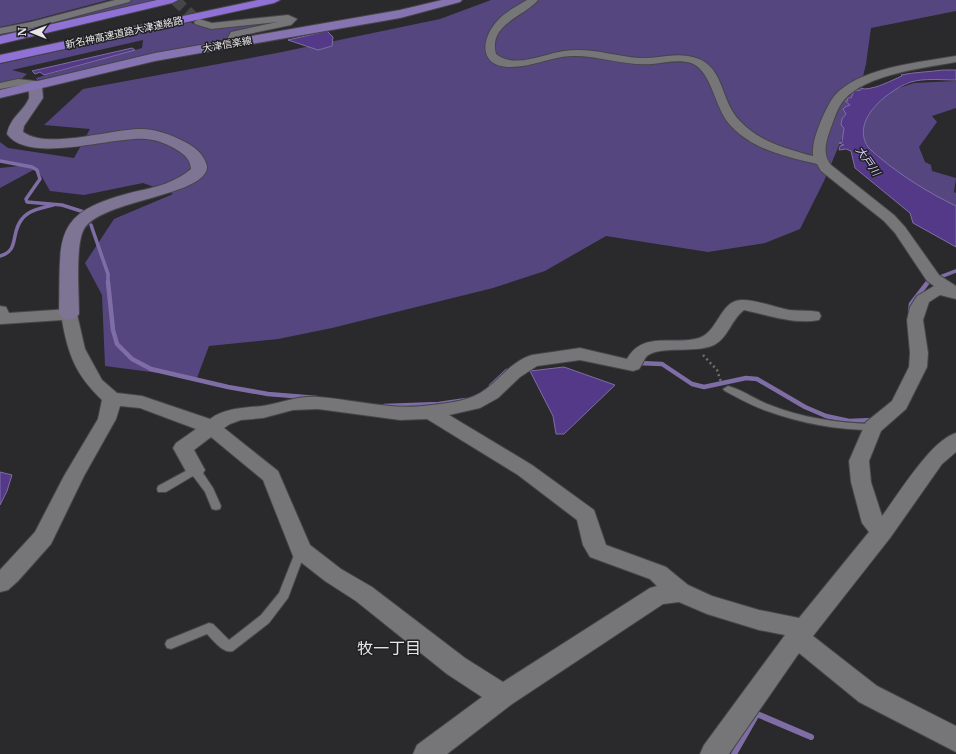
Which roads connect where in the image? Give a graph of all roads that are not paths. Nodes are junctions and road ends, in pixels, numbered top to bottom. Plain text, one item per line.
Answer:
1 (126, 0) edge
2 (172, 0) edge
3 (274, 0) edge
4 (533, 0) edge
5 (452, 1) edge
6 (430, 3) edge
7 (199, 22) tunnel mouth
8 (0, 31) edge
9 (0, 40) edge
10 (235, 42) junction
11 (0, 59) edge
12 (956, 59) edge
13 (34, 85) junction
14 (0, 86) edge
15 (0, 94) edge
16 (819, 160) junction
17 (956, 294) edge
18 (0, 311) edge
19 (69, 314) junction
20 (813, 316) dead end
21 (728, 389) dead end
22 (112, 399) junction
23 (430, 412) junction
24 (212, 427) junction
25 (873, 427) junction
26 (956, 440) edge
27 (195, 470) junction
28 (162, 489) dead end
29 (216, 506) dead end
30 (882, 532) junction
31 (301, 550) junction
32 (0, 583) edge
33 (680, 592) junction
34 (801, 633) junction
35 (172, 644) dead end
36 (503, 696) junction
37 (956, 740) edge
38 (426, 754) edge
39 (713, 754) edge

1 - 8 street
2 - 9 highway, 新名神高速道路大津連絡路
3 - 11 highway, 新名神高速道路大津連絡路
4 - 16 street
5 - 6 main road, 大津信楽線
6 - 10 main road, 大津信楽線
7 - 10 street
10 - 13 main road, 大津信楽線
12 - 16 street
13 - 14 street
13 - 15 main road, 大津信楽線
13 - 19 street
16 - 17 street
17 - 25 street
18 - 19 street
19 - 22 street
20 - 23 street
21 - 25 lane
22 - 24 street
22 - 32 street
23 - 24 street
23 - 33 street
24 - 27 street
24 - 31 street
25 - 30 street
26 - 30 street
27 - 28 lane
27 - 29 lane
30 - 34 street
31 - 35 lane
31 - 36 street
33 - 34 street
33 - 36 street
34 - 37 street
34 - 39 street
36 - 38 street

